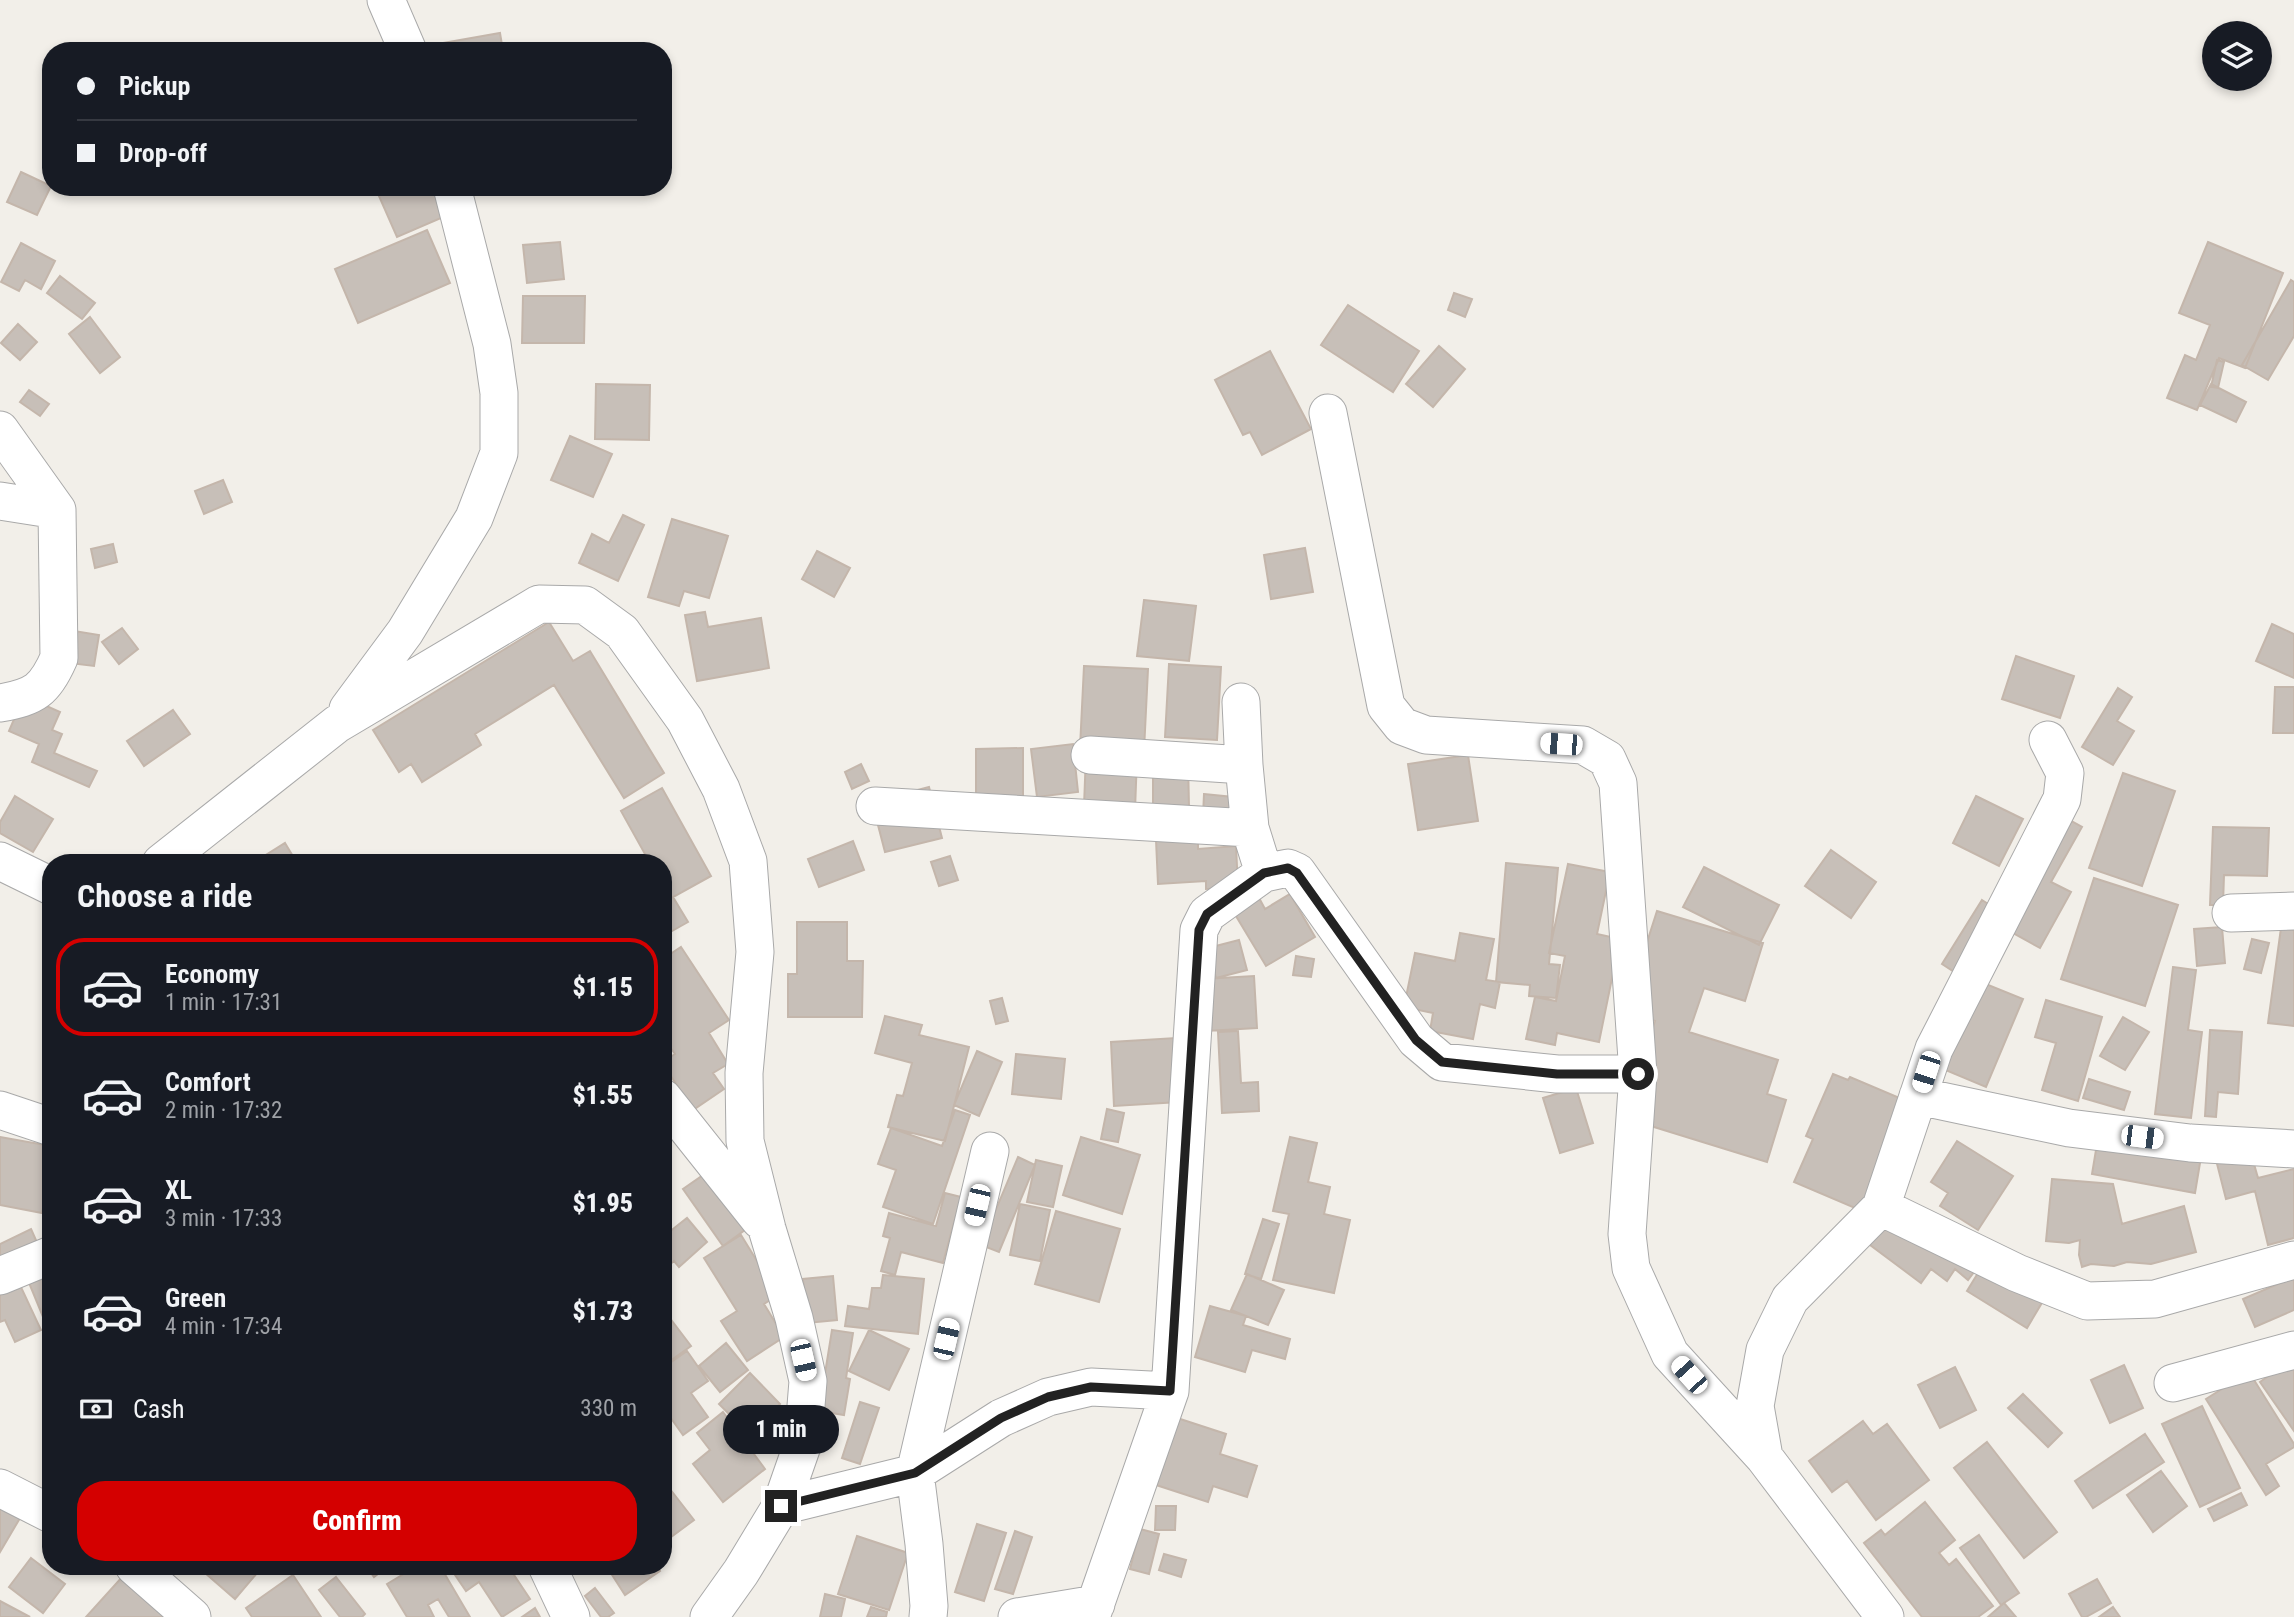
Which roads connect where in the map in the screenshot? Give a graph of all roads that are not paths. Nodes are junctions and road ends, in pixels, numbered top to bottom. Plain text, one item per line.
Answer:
1 (386, 0) edge
2 (404, 42) edge
3 (454, 196) edge
4 (1328, 413) dead end
5 (0, 430) edge
6 (0, 501) edge
7 (57, 510) junction
8 (1241, 702) dead end
9 (0, 703) edge
10 (337, 724) junction
11 (2048, 740) dead end
12 (1090, 755) dead end
13 (1244, 765) junction
14 (875, 806) dead end
15 (1250, 828) junction
16 (172, 854) edge
17 (0, 861) edge
18 (1264, 873) junction
19 (42, 882) edge
20 (2294, 911) edge
21 (2231, 913) dead end
22 (1638, 1074) junction
23 (1918, 1096) junction
24 (672, 1109) edge
25 (0, 1110) edge
26 (42, 1124) edge
27 (2294, 1149) edge
28 (990, 1151) dead end
29 (1881, 1208) junction
30 (767, 1229) junction
31 (42, 1259) edge
32 (2294, 1260) edge
33 (0, 1276) edge
34 (2294, 1350) edge
35 (2174, 1383) dead end
36 (1170, 1391) junction
37 (1764, 1457) junction
38 (915, 1473) junction
39 (0, 1488) edge
40 (781, 1506) junction
41 (42, 1509) edge
42 (144, 1575) edge
43 (551, 1575) edge
44 (1093, 1611) edge
45 (192, 1617) edge
46 (571, 1617) edge
47 (709, 1617) edge
48 (928, 1617) edge
49 (1017, 1617) edge
50 (1885, 1617) edge

1 - 2 street
3 - 10 street
4 - 22 street
5 - 7 street
6 - 7 street
7 - 9 street
8 - 13 street
10 - 16 street
10 - 30 street
11 - 23 street
12 - 13 street
13 - 15 street
14 - 15 street
15 - 18 street
17 - 19 street
18 - 22 street
18 - 36 street
20 - 21 street
22 - 37 street
23 - 27 street
23 - 29 street
24 - 30 street
25 - 26 street
28 - 38 street
29 - 32 street
29 - 37 street
30 - 40 street
31 - 33 street
34 - 35 street
36 - 38 street
36 - 44 street
37 - 50 street
38 - 40 street
38 - 48 street
39 - 41 street
40 - 47 street
42 - 45 street
43 - 46 street
44 - 49 street

